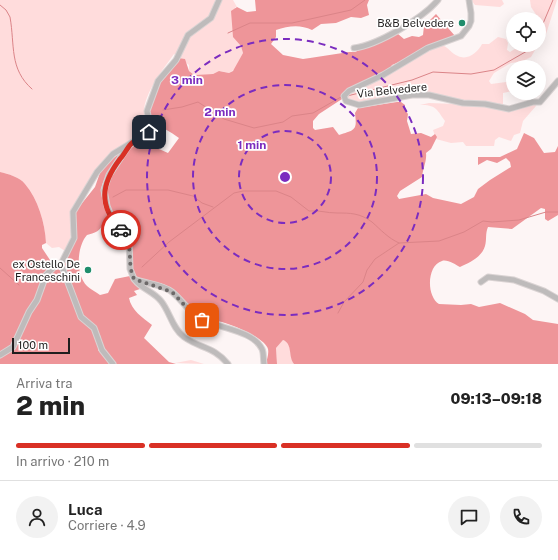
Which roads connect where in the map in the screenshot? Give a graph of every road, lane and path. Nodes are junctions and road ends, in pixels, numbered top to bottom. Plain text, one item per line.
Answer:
1 (219, 0) edge
2 (438, 0) edge
3 (469, 0) edge
4 (354, 48) dead end
5 (558, 81) edge
6 (129, 145) junction
7 (61, 264) junction
8 (134, 279) junction
9 (481, 282) dead end
10 (558, 298) edge
11 (0, 355) edge
12 (113, 364) edge
13 (228, 364) edge
14 (264, 364) edge

1 - 6 street
2 - 4 street
3 - 5 street, Via Belvedere
6 - 7 street
6 - 8 street
7 - 11 street
7 - 12 street
8 - 13 street
8 - 14 street
9 - 10 street

